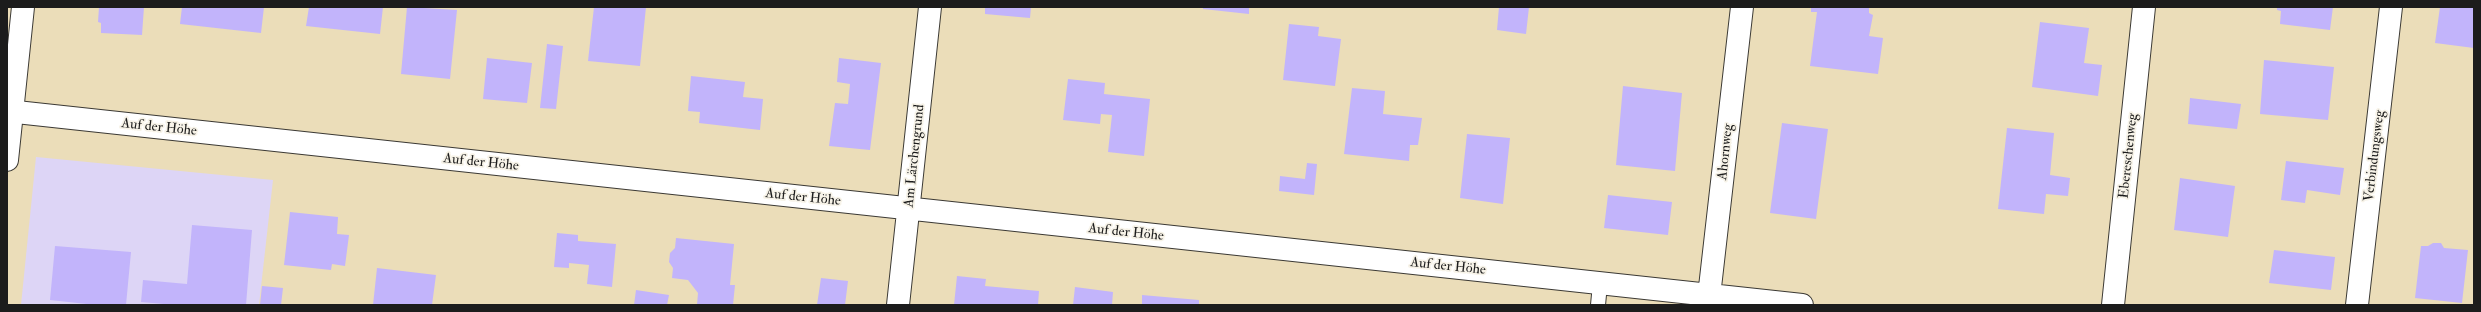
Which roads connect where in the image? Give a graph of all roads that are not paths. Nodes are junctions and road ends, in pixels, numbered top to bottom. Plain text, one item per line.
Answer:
1 (23, 7) edge
2 (930, 7) edge
3 (1742, 7) edge
4 (2144, 7) edge
5 (2392, 7) edge
6 (10, 111) edge
7 (7, 160) edge
8 (909, 210) junction
9 (1600, 284) junction
10 (1709, 296) junction
11 (898, 305) edge
12 (1598, 305) edge
13 (1802, 305) edge
14 (2113, 305) edge
15 (2358, 305) edge

1 - 6 street
2 - 8 street, Am Lärchengrund
3 - 10 street, Ahornweg
4 - 14 street, Ebereschenweg
5 - 15 street, Verbindungsweg
6 - 7 street
6 - 8 street, Auf der Höhe
8 - 9 street, Auf der Höhe
8 - 11 street, Am Lärchengrund
9 - 10 street, Auf der Höhe
9 - 12 lane
10 - 13 street, Auf der Höhe

